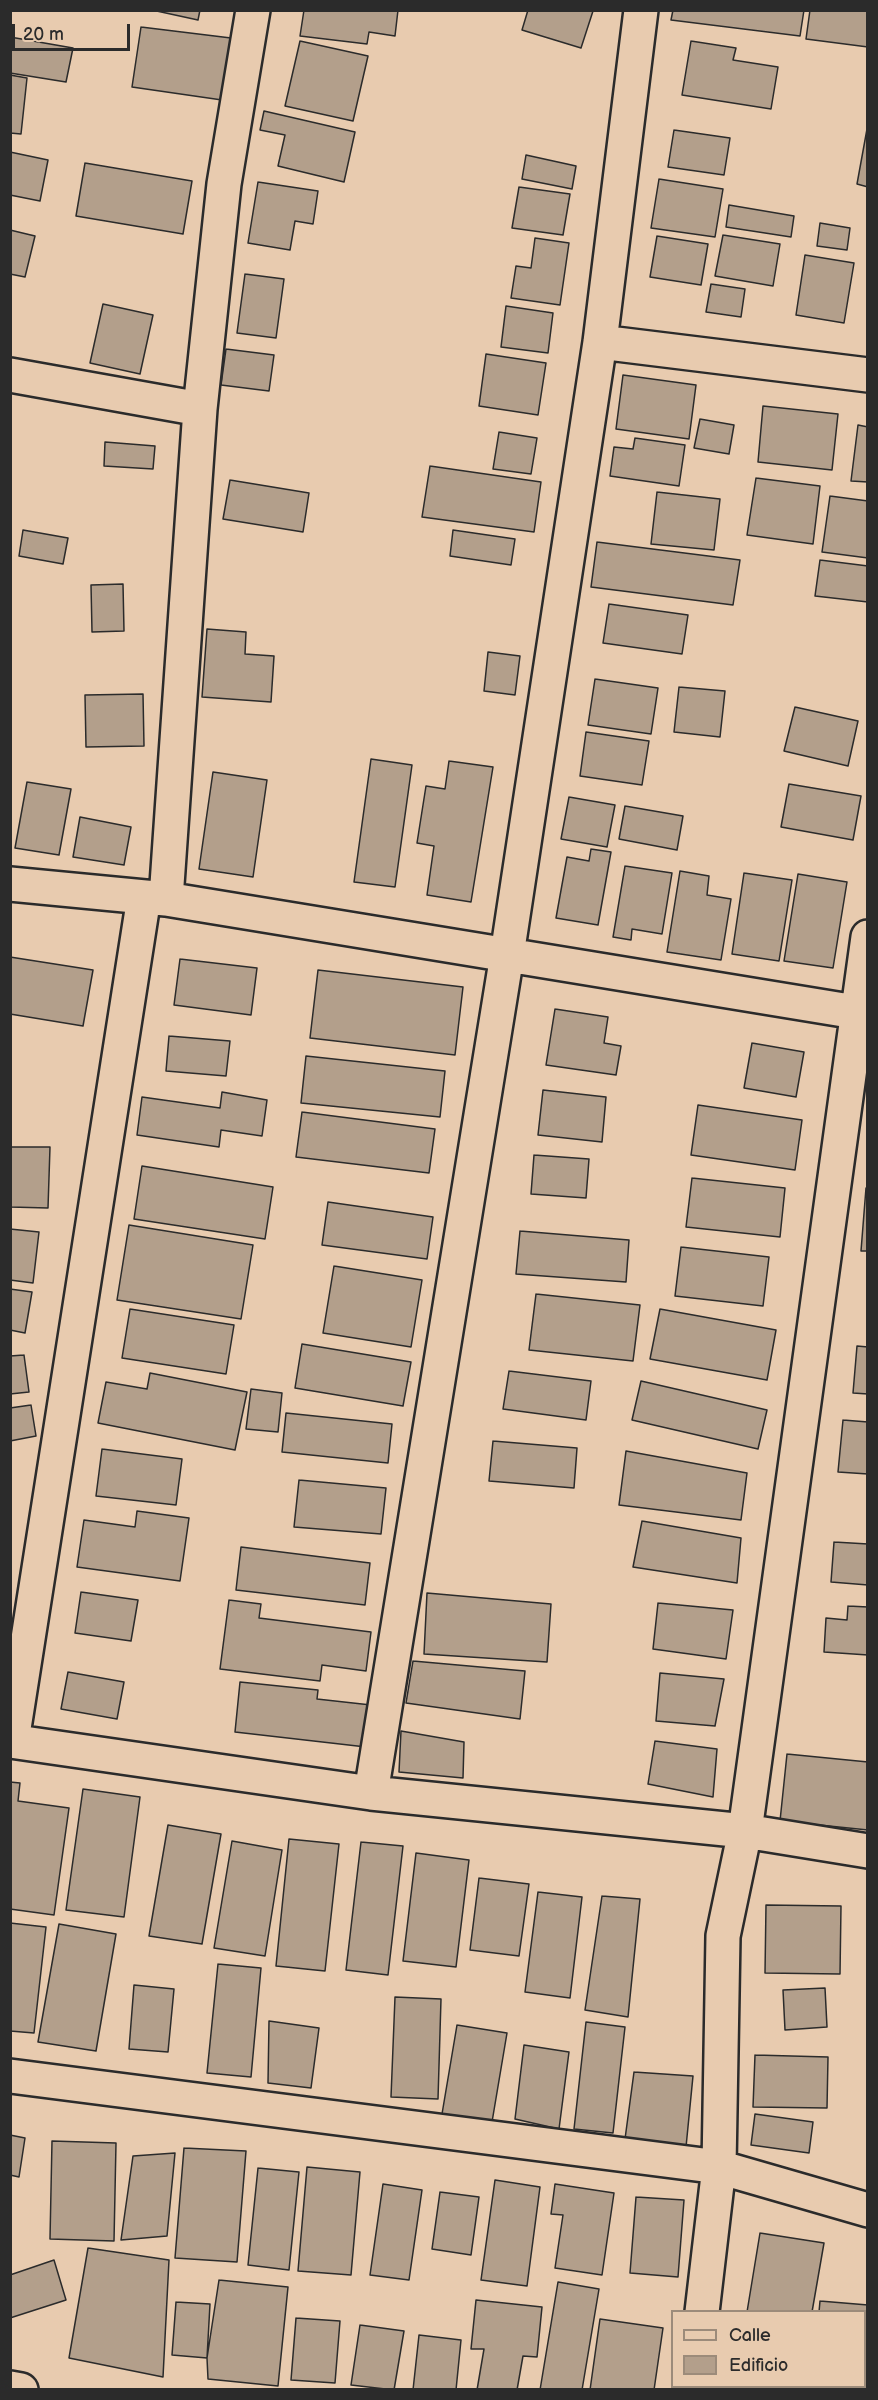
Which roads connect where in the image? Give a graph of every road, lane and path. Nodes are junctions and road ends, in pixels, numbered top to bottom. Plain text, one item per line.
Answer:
1 (253, 10) edge
2 (641, 10) edge
3 (600, 342) junction
4 (10, 375) edge
5 (867, 375) edge
6 (200, 409) junction
7 (10, 884) edge
8 (155, 898) junction
9 (867, 938) edge
10 (507, 955) junction
11 (862, 1013) edge
12 (11, 1741) edge
13 (371, 1793) junction
14 (745, 1831) junction
15 (867, 1851) edge
16 (10, 2076) edge
17 (718, 2167) junction
18 (867, 2210) edge
19 (702, 2310) edge
20 (10, 2388) edge
21 (21, 2390) edge

1 - 6 street
2 - 3 street
3 - 5 street
3 - 10 street
4 - 6 street
6 - 8 street
7 - 8 street
8 - 10 street
8 - 12 street
9 - 11 street
10 - 11 street
10 - 13 street
11 - 14 street
12 - 13 street
13 - 14 street
14 - 15 street
14 - 17 street
16 - 17 street
17 - 18 street
17 - 19 street
20 - 21 street

